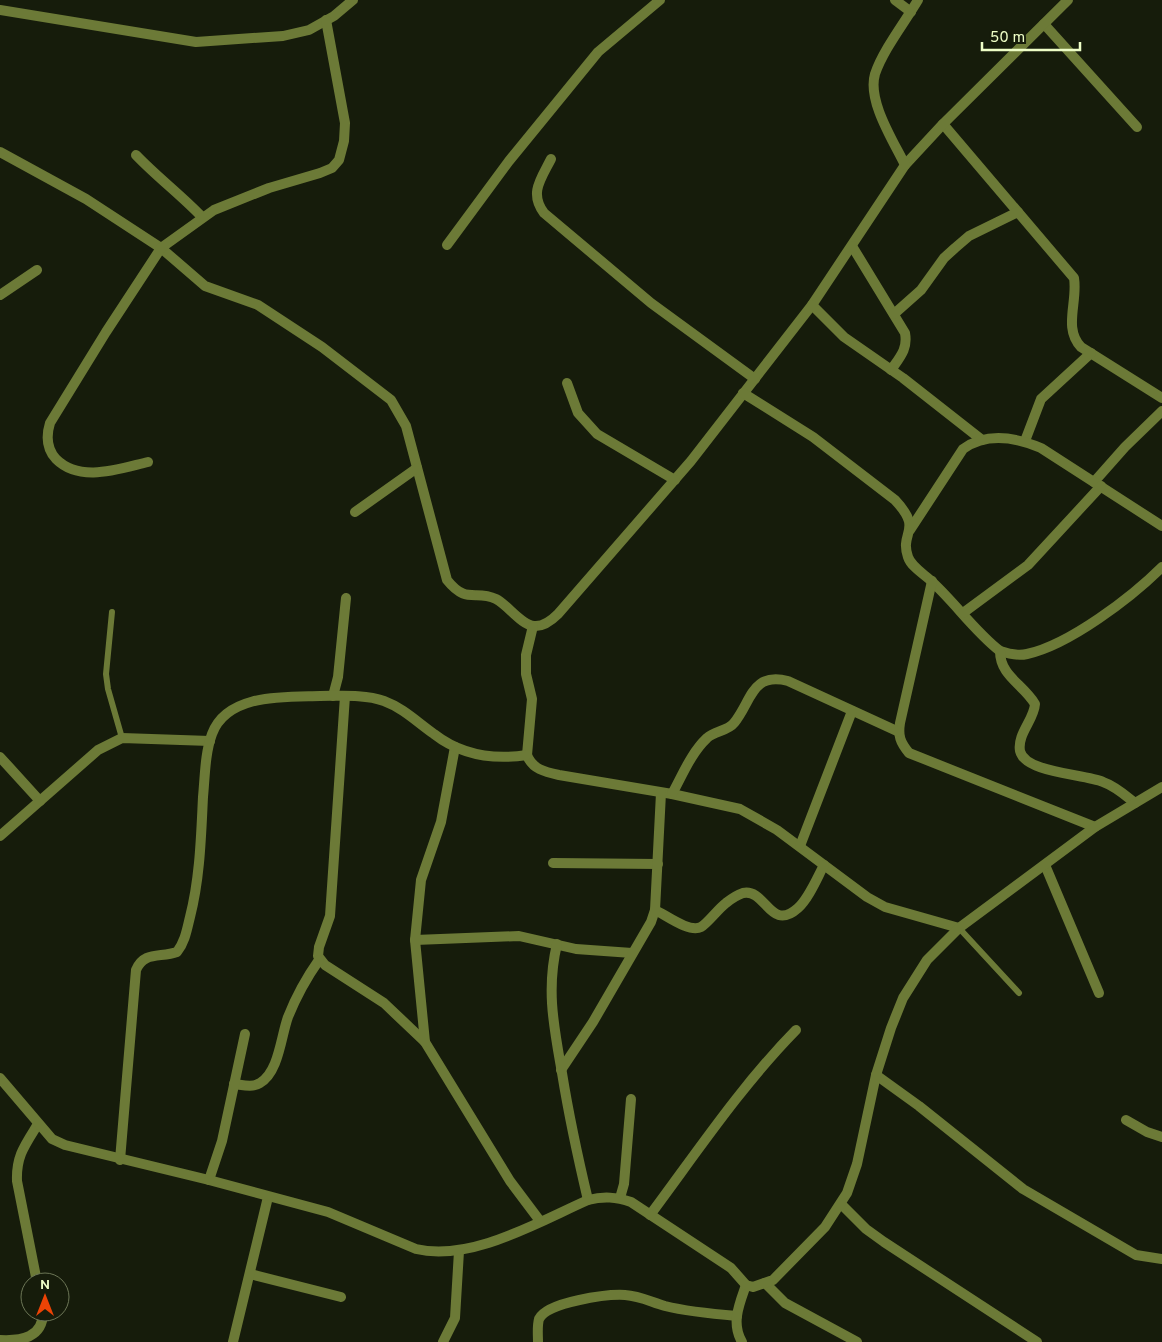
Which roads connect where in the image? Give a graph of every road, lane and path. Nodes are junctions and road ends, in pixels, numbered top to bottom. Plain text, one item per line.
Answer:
1 (353, 0) edge
2 (660, 0) edge
3 (895, 0) edge
4 (918, 0) edge
5 (1068, 0) edge
6 (1, 7) edge
7 (910, 12) junction
8 (326, 20) junction
9 (1044, 24) junction
10 (943, 124) junction
11 (1137, 127) dead end
12 (1, 154) edge
13 (136, 155) dead end
14 (551, 160) dead end
15 (906, 165) junction
16 (1018, 212) junction
17 (202, 217) junction
18 (447, 245) dead end
19 (852, 246) junction
20 (161, 248) junction
21 (37, 270) dead end
22 (0, 296) edge
23 (812, 305) junction
24 (894, 314) junction
25 (1091, 353) junction
26 (891, 370) junction
27 (755, 379) junction
28 (567, 383) dead end
29 (743, 393) junction
30 (1161, 395) edge
31 (1162, 411) edge
32 (982, 440) junction
33 (1025, 441) junction
34 (148, 462) dead end
35 (417, 468) junction
36 (675, 480) junction
37 (1098, 484) junction
38 (355, 512) dead end
39 (1162, 526) edge
40 (910, 530) junction
41 (1162, 567) edge
42 (932, 581) junction
43 (346, 598) dead end
44 (112, 612) dead end
45 (963, 613) junction
46 (532, 626) junction
47 (1000, 651) junction
48 (333, 696) junction
49 (345, 696) junction
50 (852, 710) junction
51 (899, 732) junction
52 (122, 738) junction
53 (210, 741) junction
54 (456, 747) junction
55 (527, 755) junction
56 (0, 757) edge
57 (1162, 787) edge
58 (667, 794) junction
59 (40, 801) junction
60 (1135, 803) junction
61 (1096, 827) junction
62 (0, 836) edge
63 (800, 846) junction
64 (553, 863) dead end
65 (658, 864) junction
66 (824, 865) junction
67 (1044, 865) junction
68 (655, 910) junction
69 (959, 928) junction
70 (415, 940) junction
71 (557, 944) junction
72 (632, 953) junction
73 (320, 960) junction
74 (1019, 993) dead end
75 (1099, 993) dead end
76 (796, 1030) dead end
77 (245, 1034) dead end
78 (425, 1042) junction
79 (561, 1070) junction
80 (876, 1075) junction
81 (0, 1078) edge
82 (234, 1084) junction
83 (631, 1099) dead end
84 (1126, 1120) dead end
85 (38, 1124) junction
86 (1162, 1137) edge
87 (120, 1160) junction
88 (209, 1180) junction
89 (268, 1197) junction
90 (620, 1198) junction
91 (588, 1200) junction
92 (841, 1204) junction
93 (650, 1215) junction
94 (540, 1221) junction
95 (459, 1250) junction
96 (1157, 1259) edge
97 (1162, 1267) edge
98 (35, 1272) edge
99 (250, 1274) junction
100 (765, 1283) junction
101 (746, 1286) junction
102 (341, 1297) dead end
103 (737, 1316) junction
104 (40, 1322) edge
105 (0, 1340) edge
106 (14, 1341) edge
107 (233, 1342) edge
108 (443, 1342) edge
109 (538, 1342) edge
110 (742, 1342) edge
111 (857, 1342) edge
112 (1037, 1342) edge

1 - 8 street
2 - 18 street
3 - 7 street
4 - 7 street
5 - 9 street
6 - 8 street
7 - 15 street
8 - 17 street
9 - 10 street
9 - 11 street
10 - 15 street
10 - 16 street
12 - 20 street
13 - 17 street
14 - 27 street
15 - 19 street
16 - 24 street
16 - 25 street
17 - 20 street
19 - 23 street
19 - 24 street
20 - 34 street
20 - 35 street
21 - 22 street
23 - 26 street
23 - 27 street
24 - 26 street
25 - 30 street
25 - 33 street
26 - 32 street
27 - 29 street
28 - 36 street
29 - 36 street
29 - 40 street
31 - 37 street
32 - 33 street
32 - 40 street
33 - 37 street
35 - 38 street
35 - 46 street
36 - 46 street
37 - 39 street
37 - 45 street
40 - 42 street
41 - 47 street
42 - 45 street
42 - 51 street
43 - 48 street
44 - 52 lane
45 - 47 street
46 - 55 street
47 - 60 street
48 - 49 street
48 - 53 street
49 - 54 street
49 - 73 street
50 - 51 street
50 - 58 street
50 - 63 street
51 - 61 street
52 - 53 street
52 - 59 street
53 - 87 street
54 - 55 street
54 - 70 street
55 - 58 street
56 - 59 street
57 - 60 street
58 - 63 street
58 - 65 street
59 - 62 street
60 - 61 street
61 - 67 street
63 - 66 street
64 - 65 street
65 - 68 street
66 - 68 street
66 - 69 street
67 - 69 street
67 - 75 street
68 - 72 street
69 - 74 lane
69 - 80 street
70 - 71 street
70 - 78 street
71 - 72 street
71 - 79 street
72 - 79 street
73 - 78 street
73 - 82 street
76 - 93 street
77 - 82 street
78 - 94 street
79 - 91 street
80 - 92 street
80 - 96 street
81 - 85 street
82 - 88 street
83 - 90 street
84 - 86 street
85 - 87 street
85 - 98 street
87 - 88 street
88 - 89 street
89 - 95 street
89 - 99 street
90 - 91 street
90 - 93 street
91 - 94 street
92 - 100 street
92 - 112 street
93 - 101 street
94 - 95 street
95 - 108 street
96 - 97 street
99 - 102 street
99 - 107 street
100 - 101 street
100 - 111 street
101 - 103 street
103 - 109 street
103 - 110 street
104 - 106 street
105 - 106 street

